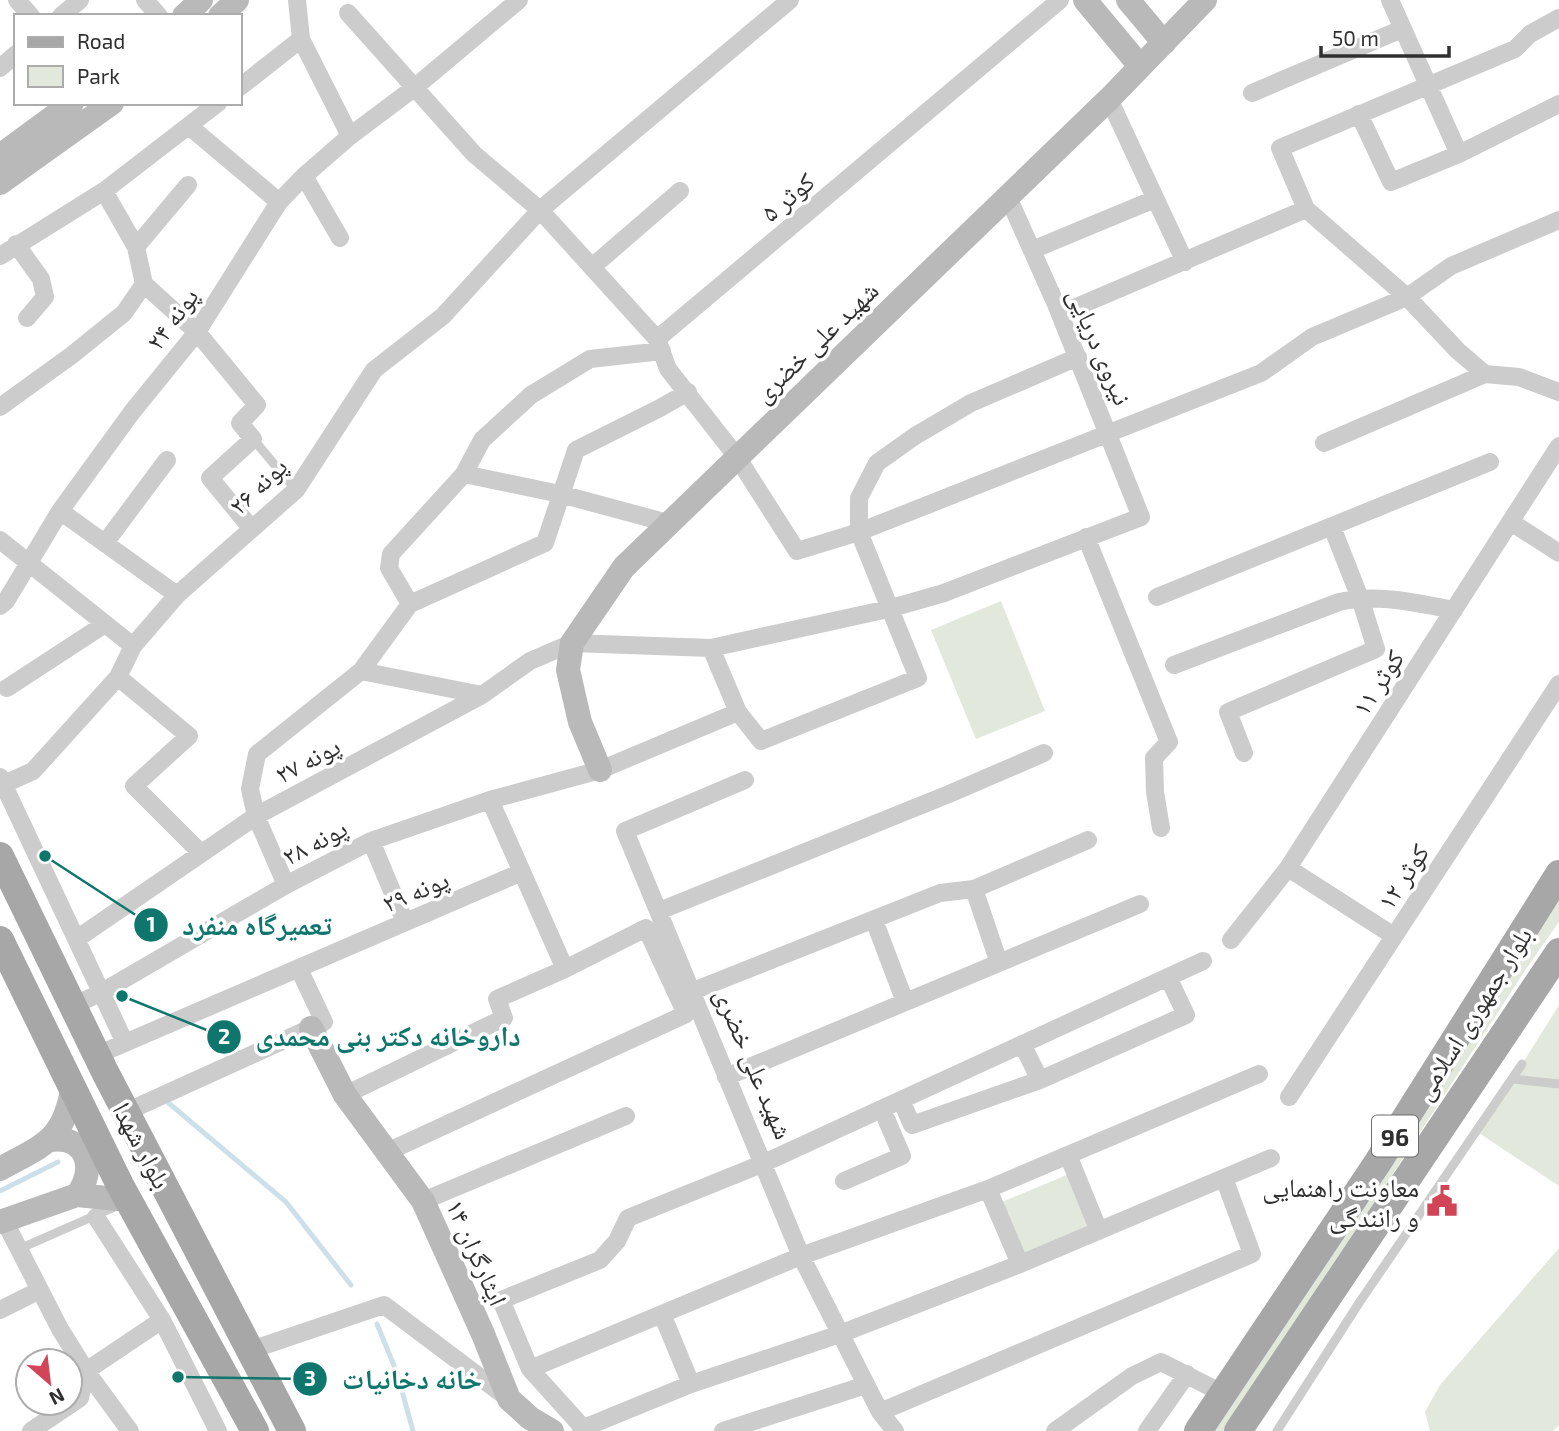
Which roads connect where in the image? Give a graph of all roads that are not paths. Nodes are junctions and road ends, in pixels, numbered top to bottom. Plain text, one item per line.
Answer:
1 (18, 0) edge
2 (80, 0) edge
3 (145, 0) edge
4 (201, 0) edge
5 (237, 0) edge
6 (297, 0) edge
7 (519, 0) edge
8 (790, 0) edge
9 (1060, 0) edge
10 (1085, 0) edge
11 (1128, 0) edge
12 (1205, 0) edge
13 (1390, 0) edge
14 (348, 13) dead end
15 (29, 14) edge
16 (63, 14) edge
17 (157, 14) edge
18 (186, 14) edge
19 (222, 14) edge
20 (1559, 18) edge
21 (1402, 29) junction
22 (300, 39) junction
23 (1164, 43) junction
24 (14, 56) edge
25 (1140, 66) junction
26 (0, 68) edge
27 (242, 84) edge
28 (1428, 85) junction
29 (414, 88) junction
30 (1252, 93) dead end
31 (1109, 99) junction
32 (1559, 104) edge
33 (69, 105) edge
34 (109, 105) edge
35 (215, 105) edge
36 (1359, 114) junction
37 (189, 126) junction
38 (350, 136) junction
39 (1459, 154) junction
40 (0, 156) edge
41 (304, 176) junction
42 (0, 183) edge
43 (188, 185) dead end
44 (104, 191) junction
45 (680, 191) dead end
46 (1008, 197) junction
47 (1155, 199) junction
48 (279, 202) junction
49 (1306, 209) junction
50 (540, 210) junction
51 (1559, 220) edge
52 (340, 238) dead end
53 (16, 244) junction
54 (136, 247) junction
55 (1032, 250) junction
56 (0, 256) edge
57 (1185, 262) junction
58 (592, 267) junction
59 (144, 285) junction
60 (1407, 297) junction
61 (1060, 314) junction
62 (27, 318) dead end
63 (197, 332) junction
64 (660, 345) junction
65 (1078, 357) junction
66 (1485, 374) junction
67 (688, 392) junction
68 (1559, 392) edge
69 (0, 407) edge
70 (1110, 435) junction
71 (253, 439) junction
72 (1324, 443) dead end
73 (1559, 446) edge
74 (737, 457) junction
75 (167, 460) dead end
76 (1490, 462) dead end
77 (464, 474) junction
78 (296, 489) junction
79 (560, 494) junction
80 (60, 511) junction
81 (1511, 522) junction
82 (668, 523) junction
83 (1332, 527) junction
84 (251, 528) junction
85 (859, 533) junction
86 (1086, 537) junction
87 (0, 540) edge
88 (105, 543) junction
89 (1559, 553) edge
90 (29, 565) junction
91 (177, 595) junction
92 (1157, 597) dead end
93 (1360, 597) junction
94 (410, 604) junction
95 (0, 606) edge
96 (888, 609) junction
97 (1454, 610) junction
98 (105, 624) junction
99 (572, 643) junction
100 (133, 646) junction
101 (711, 648) junction
102 (1174, 665) dead end
103 (361, 671) junction
104 (118, 677) junction
105 (1559, 684) edge
106 (6, 688) dead end
107 (482, 695) junction
108 (738, 712) junction
109 (1044, 753) dead end
110 (1244, 753) dead end
111 (600, 769) junction
112 (746, 780) dead end
113 (1, 782) edge
114 (490, 800) junction
115 (256, 816) junction
116 (1161, 828) dead end
117 (1088, 840) dead end
118 (371, 841) junction
119 (201, 853) junction
120 (0, 856) edge
121 (1288, 868) junction
122 (522, 872) junction
123 (1559, 874) edge
124 (286, 885) junction
125 (974, 889) junction
126 (1140, 904) dead end
127 (659, 911) junction
128 (873, 920) junction
129 (405, 922) junction
130 (1394, 936) junction
131 (78, 938) junction
132 (0, 940) edge
133 (1231, 940) dead end
134 (1559, 952) edge
135 (1203, 961) dead end
136 (999, 963) junction
137 (299, 969) junction
138 (565, 969) junction
139 (1168, 977) junction
140 (693, 991) junction
141 (102, 992) junction
142 (905, 1002) junction
143 (73, 1006) junction
144 (311, 1028) junction
145 (125, 1043) junction
146 (1022, 1044) junction
147 (97, 1055) junction
148 (1522, 1064) dead end
149 (1259, 1074) dead end
150 (726, 1077) junction
151 (1513, 1079) junction
152 (1040, 1080) junction
153 (1559, 1084) edge
154 (73, 1085) junction
155 (345, 1095) junction
156 (1289, 1097) dead end
157 (901, 1100) junction
158 (882, 1109) junction
159 (126, 1112) junction
160 (626, 1116) dead end
161 (50, 1140) junction
162 (387, 1152) junction
163 (1068, 1155) junction
164 (1271, 1158) dead end
165 (764, 1163) junction
166 (0, 1169) edge
167 (1224, 1178) junction
168 (844, 1181) dead end
169 (988, 1189) junction
170 (77, 1195) junction
171 (128, 1200) junction
172 (423, 1201) junction
173 (96, 1217) junction
174 (2, 1221) edge
175 (1099, 1231) junction
176 (19, 1249) junction
177 (801, 1255) junction
178 (1020, 1264) junction
179 (40, 1290) junction
180 (0, 1310) edge
181 (662, 1314) junction
182 (162, 1320) junction
183 (840, 1335) junction
184 (251, 1350) junction
185 (530, 1369) junction
186 (86, 1371) junction
187 (1187, 1374) junction
188 (691, 1384) junction
189 (866, 1385) junction
190 (1224, 1394) junction
191 (509, 1399) junction
192 (880, 1412) junction
193 (547, 1430) edge
194 (584, 1430) edge
195 (31, 1431) edge
196 (130, 1431) edge
197 (218, 1431) edge
198 (254, 1431) edge
199 (292, 1431) edge
200 (723, 1431) edge
201 (895, 1431) edge
202 (1055, 1431) edge
203 (1147, 1431) edge
204 (1198, 1431) edge
205 (1238, 1431) edge
206 (1277, 1431) edge

1 - 15 street
2 - 16 street
3 - 17 street
4 - 18 street
5 - 19 street
6 - 22 street
7 - 29 street, پونه ۲۴
8 - 50 street, پونه ۲۶
9 - 64 street, کوثر ۵
10 - 25 street
11 - 23 street
12 - 23 street, شهید علی خضری
13 - 21 street
14 - 29 street
20 - 28 street
21 - 28 street
21 - 30 street
22 - 27 street
22 - 38 street
23 - 25 street, شهید علی خضری
24 - 26 street
25 - 31 street, شهید علی خضری
28 - 36 street
28 - 39 street
29 - 38 street, پونه ۲۴
29 - 50 street
31 - 46 street, شهید علی خضری
31 - 47 street
32 - 39 street
33 - 40 street
34 - 42 street
35 - 37 street
36 - 39 street
36 - 49 street
37 - 44 street
37 - 48 street
38 - 41 street, پونه ۲۴
41 - 48 street, پونه ۲۴
41 - 52 street
43 - 54 street
44 - 53 street
44 - 54 street
45 - 58 street
46 - 55 street, نیروی دریایی
46 - 74 street, شهید علی خضری
47 - 55 street
47 - 57 street
48 - 63 street, پونه ۲۴
49 - 57 street
49 - 60 street
50 - 58 street
50 - 78 street, پونه ۲۶
51 - 60 street
53 - 56 street
53 - 62 street
54 - 59 street
55 - 61 street, نیروی دریایی
57 - 61 street
58 - 64 street
59 - 63 street
59 - 69 street
60 - 66 street
60 - 70 street
61 - 65 street, نیروی دریایی
63 - 71 street
63 - 80 street, پونه ۲۴
64 - 67 street
64 - 77 street
65 - 70 street, نیروی دریایی
65 - 85 street
66 - 68 street
66 - 72 street
67 - 74 street
67 - 79 street
70 - 85 street
70 - 86 street, نیروی دریایی
71 - 78 lane
71 - 84 street
73 - 81 street, کوثر ۱۱
74 - 82 street, شهید علی خضری
74 - 85 street
75 - 88 street
76 - 83 street
77 - 79 street
77 - 94 street
78 - 84 street, پونه ۲۶
79 - 82 street
79 - 94 street
80 - 88 street
80 - 90 street, پونه ۲۴
81 - 89 street
81 - 97 street, کوثر ۱۱
82 - 99 street, شهید علی خضری
83 - 92 street
83 - 93 street
84 - 91 street, پونه ۲۶
85 - 96 street
86 - 96 street
86 - 116 street
87 - 90 street
88 - 91 street
90 - 95 street, پونه ۲۴
90 - 98 street
91 - 100 street, پونه ۲۶
93 - 97 street
93 - 102 street
93 - 110 street
94 - 103 street
96 - 101 street
96 - 108 street
97 - 121 street, کوثر ۱۱
98 - 100 street
98 - 106 street
99 - 101 street
99 - 107 street, پونه ۲۷
99 - 111 street
100 - 104 street, پونه ۲۶
101 - 108 street
103 - 107 street
103 - 115 street
104 - 113 street, پونه ۲۶
104 - 119 street
105 - 130 street, کوثر ۱۲
107 - 115 street, پونه ۲۷
108 - 111 street, پونه ۲۸
109 - 127 street
111 - 114 street, پونه ۲۸
112 - 127 street, شهید علی خضری
113 - 131 street
114 - 118 street, پونه ۲۸
114 - 122 street
115 - 119 street, پونه ۲۷
115 - 124 street
117 - 125 street
118 - 124 street, پونه ۲۸
118 - 129 street
119 - 131 street, پونه ۲۷
120 - 143 main road, بلوار شهدا
121 - 130 street
121 - 133 street, کوثر ۱۱
122 - 129 street, پونه ۲۹
122 - 138 street
123 - 190 main road, بلوار جمهوری اسلامی / 96
124 - 141 street, پونه ۲۸
125 - 128 street
125 - 136 street
126 - 136 street
127 - 140 street, شهید علی خضری
128 - 140 street
128 - 142 street
129 - 137 street, پونه ۲۹
130 - 156 street, کوثر ۱۲
131 - 141 street
132 - 154 main road, بلوار شهدا
134 - 205 main road, بلوار جمهوری اسلامی / 96
135 - 139 street
136 - 142 street
137 - 144 street
137 - 145 street, پونه ۲۹
138 - 155 street
138 - 162 street
139 - 146 street
139 - 152 street
140 - 150 street, شهید علی خضری
141 - 143 street, پونه ۲۸
141 - 145 street
142 - 150 street
143 - 147 main road, بلوار شهدا
144 - 155 street, ایثارگران ۱۴
144 - 159 street
145 - 147 street, پونه ۲۹
146 - 152 street
146 - 157 street
147 - 159 main road, بلوار شهدا
148 - 151 lane
149 - 163 street
150 - 165 street, شهید علی خضری
151 - 153 lane
151 - 206 lane
152 - 157 street
154 - 161 street
154 - 171 main road, بلوار شهدا
155 - 162 street, ایثارگران ۱۴
157 - 158 street
158 - 165 street
158 - 168 street
159 - 184 main road, بلوار شهدا
160 - 172 street
161 - 166 street
161 - 170 street
162 - 172 street, ایثارگران ۱۴
163 - 169 street
163 - 175 street
164 - 167 street
165 - 177 street, شهید علی خضری
165 - 185 street
167 - 175 street
167 - 192 street
169 - 177 street
169 - 178 street
170 - 171 street
170 - 174 street
171 - 173 lane
171 - 198 main road, بلوار شهدا
172 - 191 street, ایثارگران ۱۴
173 - 176 lane
173 - 182 street
174 - 176 street
175 - 178 street
176 - 179 street
177 - 181 street
177 - 183 street, شهید علی خضری
178 - 183 street
179 - 180 street
179 - 186 street
181 - 185 street
181 - 188 street
182 - 186 street
182 - 197 street
183 - 188 street
183 - 189 street, شهید علی خضری
184 - 191 street
184 - 199 main road, بلوار شهدا
185 - 194 street
186 - 195 street
186 - 196 street
187 - 190 street
187 - 202 street
187 - 203 street
188 - 194 street
189 - 192 street, شهید علی خضری
189 - 200 street
190 - 204 main road, بلوار جمهوری اسلامی / 96
191 - 193 street, ایثارگران ۱۴
192 - 201 street, شهید علی خضری

